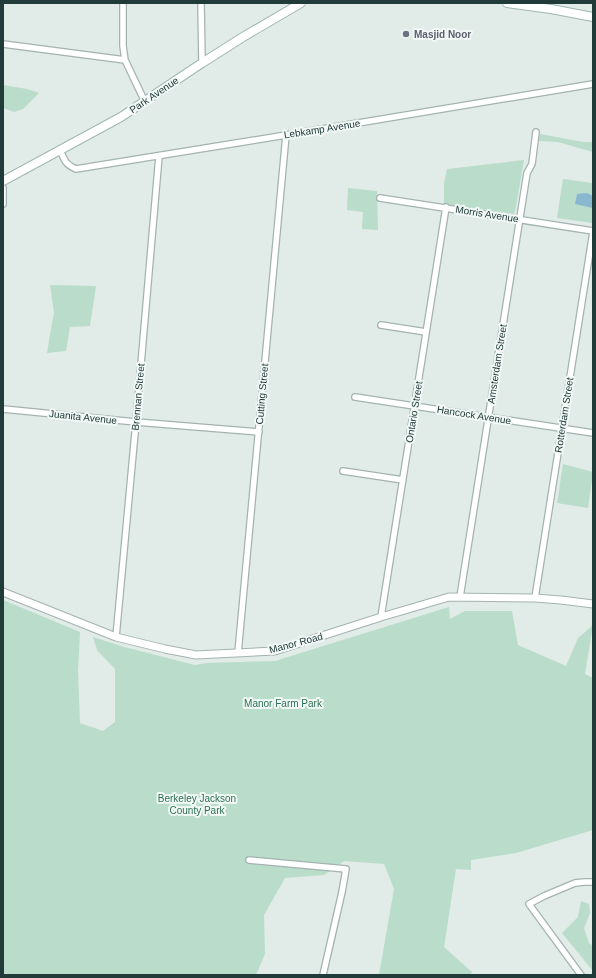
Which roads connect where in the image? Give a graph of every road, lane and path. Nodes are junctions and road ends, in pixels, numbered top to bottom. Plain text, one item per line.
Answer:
1 (123, 3) edge
2 (201, 3) edge
3 (301, 3) edge
4 (507, 3) edge
5 (593, 17) edge
6 (3, 44) edge
7 (125, 60) junction
8 (202, 63) junction
9 (593, 84) edge
10 (145, 102) junction
11 (536, 132) dead end
12 (286, 135) junction
13 (60, 150) junction
14 (159, 156) junction
15 (3, 181) edge
16 (3, 188) edge
17 (380, 198) dead end
18 (3, 204) edge
19 (446, 207) junction
20 (520, 220) junction
21 (593, 232) edge
22 (381, 325) dead end
23 (426, 332) junction
24 (355, 397) dead end
25 (415, 406) junction
26 (3, 409) edge
27 (489, 417) junction
28 (136, 422) junction
29 (562, 428) junction
30 (259, 432) junction
31 (593, 433) edge
32 (343, 471) dead end
33 (403, 480) junction
34 (3, 592) edge
35 (460, 597) junction
36 (535, 598) junction
37 (593, 604) edge
38 (381, 617) junction
39 (116, 637) junction
40 (238, 653) junction
41 (249, 860) dead end
42 (593, 882) edge
43 (323, 975) edge
44 (581, 975) edge

1 - 7 street
2 - 8 street
3 - 8 main road, Park Avenue
4 - 5 main road
6 - 7 street
7 - 10 street
8 - 10 main road, Park Avenue
9 - 12 street, Lebkamp Avenue
10 - 13 main road, Park Avenue
11 - 20 street, Amsterdam Street
12 - 14 street, Lebkamp Avenue
12 - 30 street, Cutting Street
13 - 14 street, Lebkamp Avenue
13 - 15 main road, Park Avenue
14 - 28 street, Brennan Street
16 - 18 street
17 - 19 street, Morris Avenue
19 - 20 street, Morris Avenue
19 - 23 street, Ontario Street
20 - 21 street, Morris Avenue
20 - 27 street, Amsterdam Street
21 - 29 street, Rotterdam Street
22 - 23 street
23 - 25 street, Ontario Street
24 - 25 street, Hancock Avenue
25 - 27 street, Hancock Avenue
25 - 33 street, Ontario Street
26 - 28 street, Juanita Avenue
27 - 29 street, Hancock Avenue
27 - 35 street, Amsterdam Street
28 - 30 street, Juanita Avenue
28 - 39 street, Brennan Street
29 - 31 street, Hancock Avenue
29 - 36 street, Rotterdam Street
30 - 40 street, Cutting Street
32 - 33 street
33 - 38 street, Ontario Street
34 - 39 street, Manor Road
35 - 36 street, Manor Road
35 - 38 street, Manor Road
36 - 37 street, Manor Road
38 - 40 street, Manor Road
39 - 40 street, Manor Road
41 - 43 street
42 - 44 street

